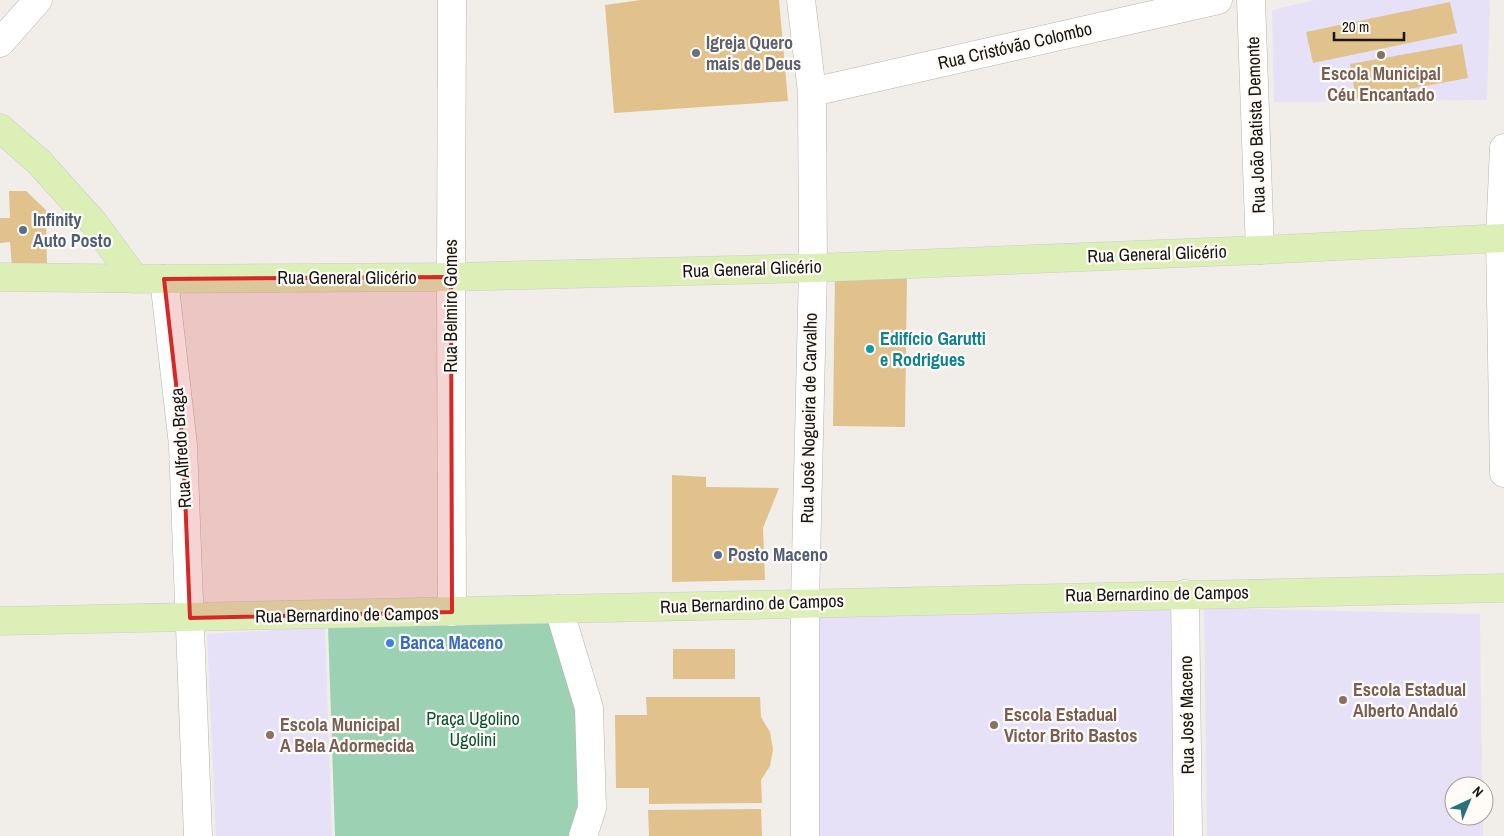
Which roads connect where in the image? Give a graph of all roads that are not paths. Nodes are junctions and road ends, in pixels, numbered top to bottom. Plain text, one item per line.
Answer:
1 (38, 0) edge
2 (452, 0) edge
3 (801, 0) edge
4 (1218, 0) edge
5 (1251, 0) edge
6 (0, 43) edge
7 (812, 92) junction
8 (0, 128) edge
9 (1504, 148) edge
10 (1502, 238) edge
11 (1260, 250) junction
12 (813, 268) junction
13 (0, 277) edge
14 (451, 277) junction
15 (135, 279) junction
16 (164, 279) junction
17 (1504, 473) edge
18 (1504, 588) edge
19 (1185, 594) junction
20 (805, 602) junction
21 (558, 610) junction
22 (452, 612) junction
23 (190, 618) junction
24 (0, 621) edge
25 (198, 836) edge
26 (583, 836) edge
27 (805, 836) edge
28 (1188, 836) edge

1 - 6 street
2 - 14 street, Rua Belmiro Gomes
3 - 7 street, Rua José Nogueira de Carvalho
4 - 7 street, Rua Cristóvão Colombo
5 - 11 street, Rua João Batista Demonte
7 - 12 street, Rua José Nogueira de Carvalho
8 - 15 main road
9 - 10 street
10 - 11 main road, Rua General Glicério
10 - 17 street
11 - 12 main road, Rua General Glicério
12 - 14 main road, Rua General Glicério
12 - 20 street, Rua José Nogueira de Carvalho
13 - 15 main road, Rua General Glicério
14 - 16 main road, Rua General Glicério
14 - 22 street, Rua Belmiro Gomes
15 - 16 main road, Rua General Glicério
16 - 23 street, Rua Alfredo Braga
18 - 19 main road, Rua Bernardino de Campos
19 - 20 main road, Rua Bernardino de Campos
19 - 28 street, Rua José Maceno
20 - 21 main road, Rua Bernardino de Campos
20 - 27 street, Rua José Nogueira de Carvalho
21 - 22 main road, Rua Bernardino de Campos
21 - 26 street
22 - 23 main road, Rua Bernardino de Campos
23 - 24 main road, Rua Bernardino de Campos
23 - 25 street

